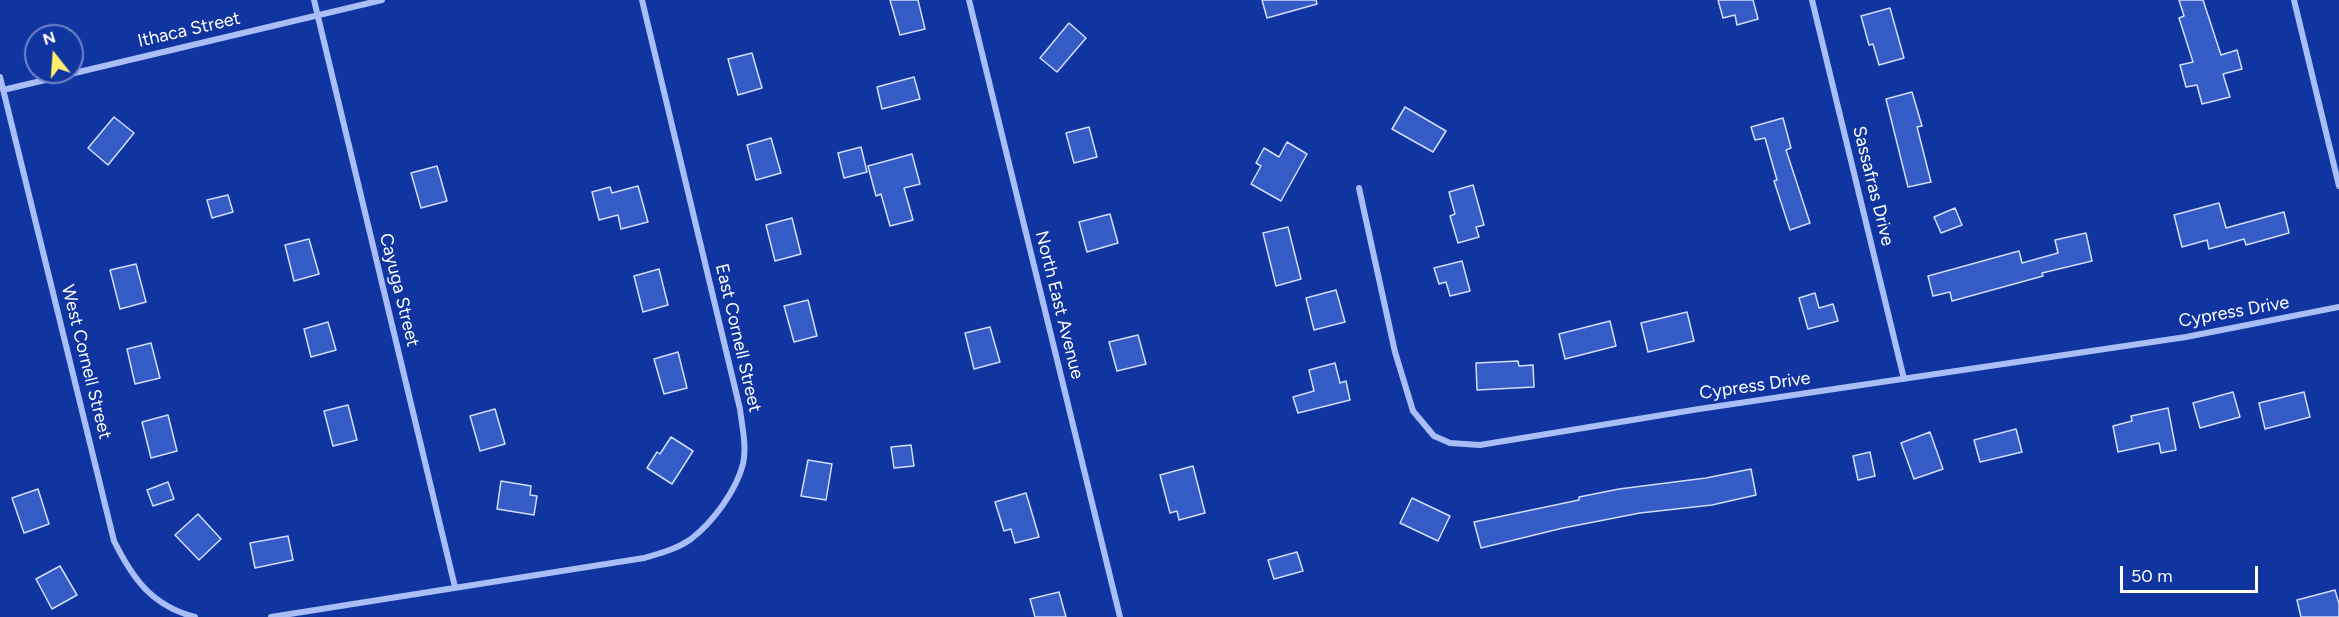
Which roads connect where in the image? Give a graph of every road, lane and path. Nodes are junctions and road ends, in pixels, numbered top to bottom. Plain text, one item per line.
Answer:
1 (314, 0) edge
2 (382, 0) edge
3 (642, 0) edge
4 (969, 0) edge
5 (1812, 0) edge
6 (2294, 0) edge
7 (317, 15) junction
8 (0, 77) edge
9 (3, 90) junction
10 (2339, 186) edge
11 (1359, 188) dead end
12 (2339, 307) edge
13 (1904, 379) junction
14 (455, 587) junction
15 (195, 617) edge
16 (271, 617) edge
17 (1119, 617) edge

1 - 7 street, Cayuga Street
2 - 7 street, Ithaca Street
3 - 14 street, East Cornell Street
4 - 17 street, North East Avenue
5 - 13 street, Sassafras Drive
6 - 10 street
7 - 9 street, Ithaca Street
7 - 14 street, Cayuga Street
8 - 9 street, West Cornell Street
9 - 15 street, West Cornell Street
11 - 13 street, Cypress Drive
12 - 13 street, Cypress Drive
14 - 16 street

